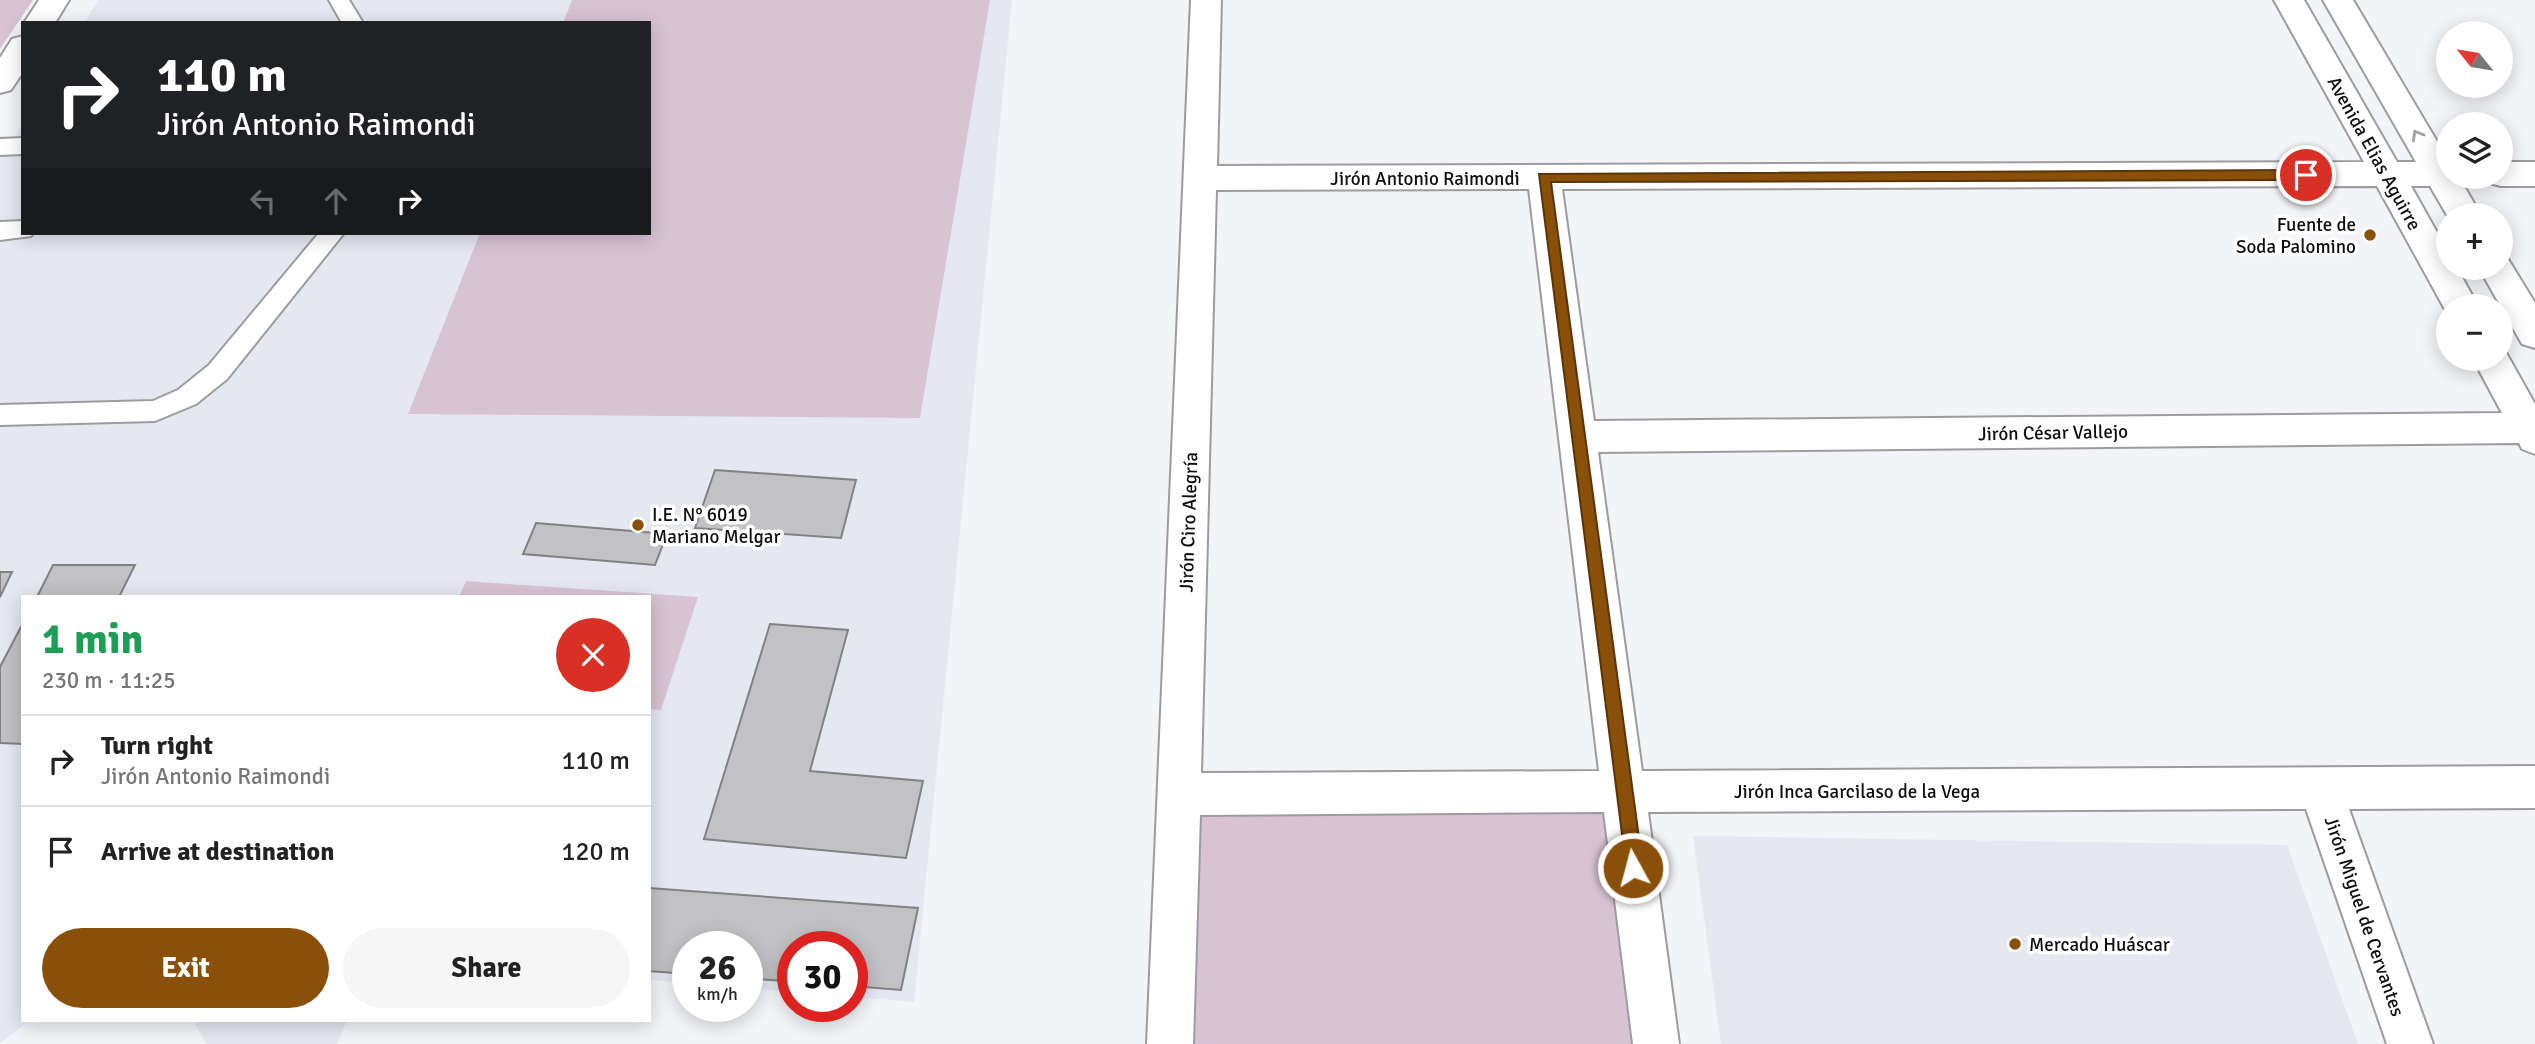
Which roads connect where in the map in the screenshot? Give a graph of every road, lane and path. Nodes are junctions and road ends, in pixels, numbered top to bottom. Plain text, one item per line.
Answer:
1 (54, 0) edge
2 (339, 0) edge
3 (1206, 0) edge
4 (2289, 0) edge
5 (2338, 0) edge
6 (40, 21) edge
7 (352, 21) edge
8 (21, 50) edge
9 (0, 82) edge
10 (21, 146) edge
11 (0, 147) edge
12 (2436, 161) edge
13 (2436, 174) edge
14 (2513, 174) edge
15 (2535, 174) edge
16 (2387, 175) junction
17 (1544, 177) junction
18 (1200, 178) junction
19 (21, 230) edge
20 (0, 231) edge
21 (330, 235) edge
22 (2503, 280) edge
23 (2454, 294) edge
24 (2535, 334) edge
25 (2498, 371) edge
26 (0, 415) edge
27 (2532, 433) edge
28 (1578, 437) junction
29 (2535, 787) edge
30 (2320, 788) junction
31 (1624, 792) junction
32 (1179, 794) junction
33 (1170, 1044) edge
34 (1656, 1044) edge
35 (2410, 1044) edge

1 - 6 street
2 - 7 lane
3 - 18 street, Jirón Ciro Alegría
4 - 16 street, Avenida Elias Aguirre
12 -> 5 street
8 - 9 street
10 - 11 lane
13 - 16 street, Jirón Antonio Raimondi
14 - 15 street
16 - 17 street, Jirón Antonio Raimondi
16 - 23 street, Avenida Elias Aguirre
17 - 18 street, Jirón Antonio Raimondi
17 - 28 street
18 - 32 street, Jirón Ciro Alegría
19 - 20 lane
21 - 26 lane
22 - 24 street
25 - 27 street
27 - 28 street, Jirón César Vallejo
28 - 31 street
29 - 30 street, Jirón Inca Garcilaso de la Vega
30 - 31 street, Jirón Inca Garcilaso de la Vega
30 - 35 street, Jirón Miguel de Cervantes
31 - 32 street, Jirón Inca Garcilaso de la Vega
31 - 34 street
32 - 33 street, Jirón Ciro Alegría

